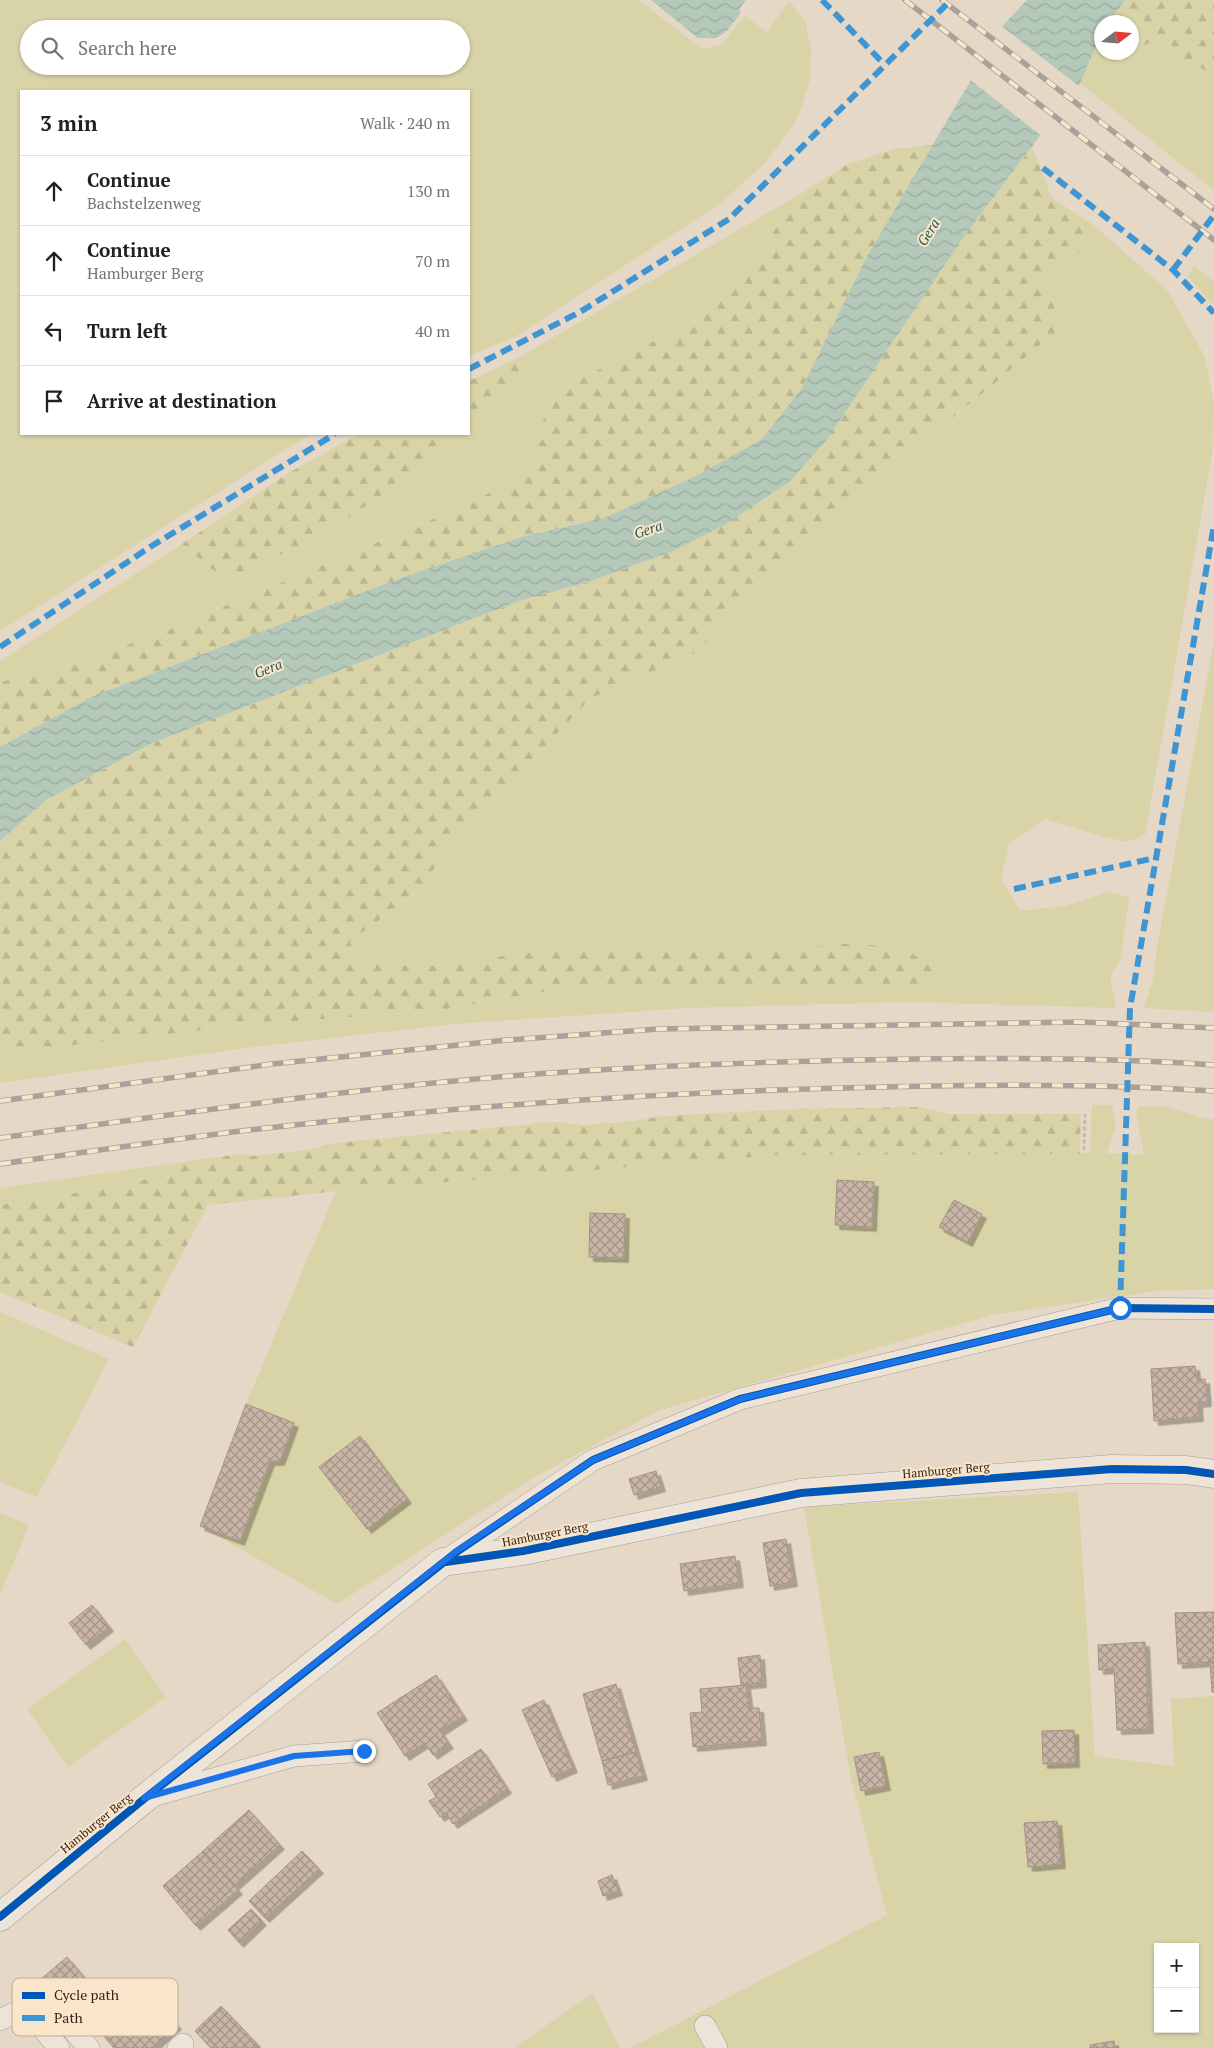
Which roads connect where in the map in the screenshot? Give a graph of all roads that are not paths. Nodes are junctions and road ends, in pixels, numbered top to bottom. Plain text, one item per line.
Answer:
1 (1214, 1309) edge
2 (1214, 1474) edge
3 (443, 1562) junction
4 (364, 1751) dead end
5 (144, 1798) junction
6 (0, 1917) edge
7 (12, 2014) edge
8 (0, 2020) edge
9 (705, 2026) dead end
10 (49, 2036) edge
11 (78, 2036) edge
12 (59, 2048) edge
13 (89, 2048) edge
14 (717, 2048) edge

1 - 3 lane
2 - 3 street, Hamburger Berg
3 - 5 street, Hamburger Berg
4 - 5 lane
5 - 6 street, Hamburger Berg
7 - 8 lane
9 - 14 lane
10 - 12 lane
11 - 13 lane

